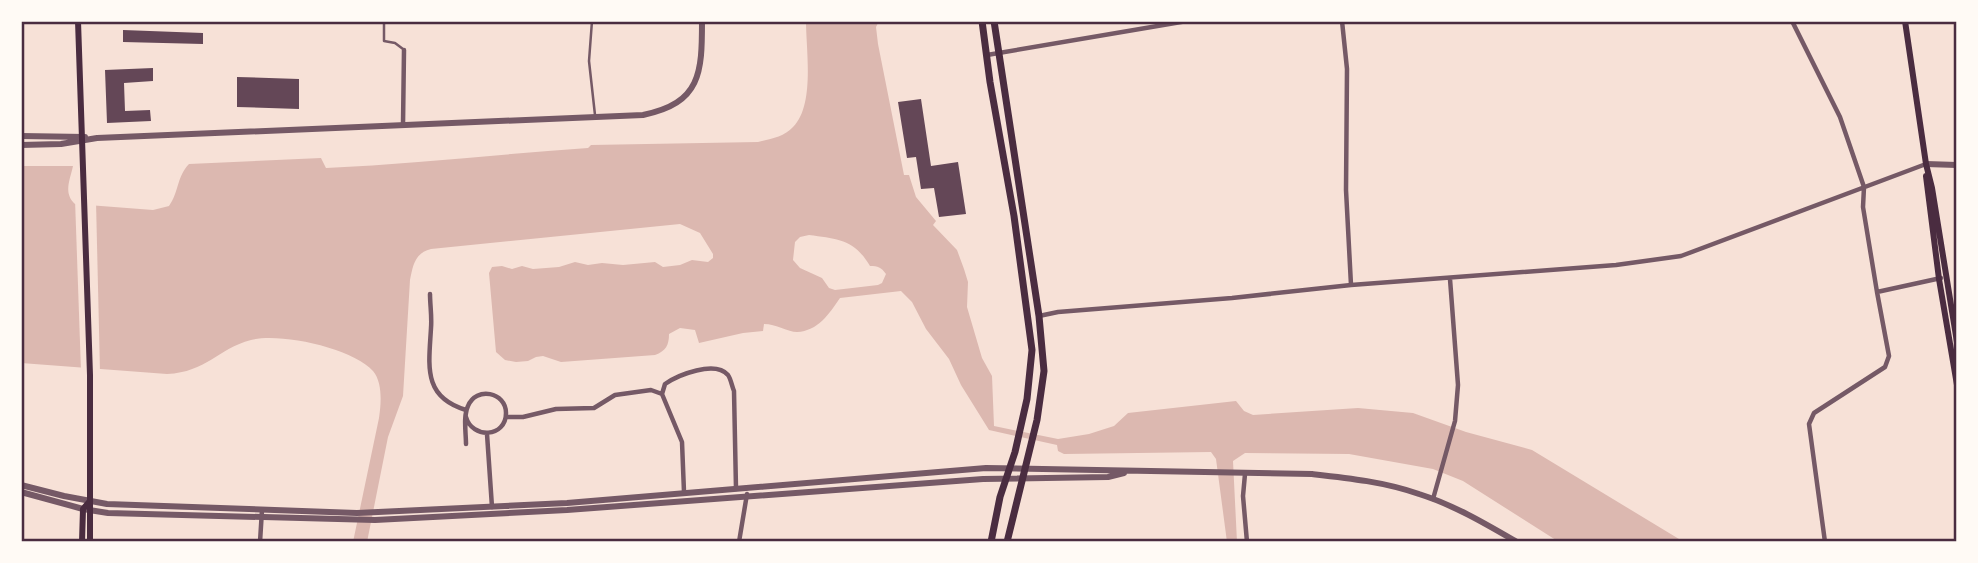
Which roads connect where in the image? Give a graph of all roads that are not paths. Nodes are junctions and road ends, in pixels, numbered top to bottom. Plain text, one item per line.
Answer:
1 (78, 21) edge
2 (384, 21) edge
3 (592, 21) edge
4 (702, 21) edge
5 (982, 21) edge
6 (994, 21) edge
7 (1187, 21) edge
8 (1342, 21) edge
9 (1793, 21) edge
10 (1905, 21) edge
11 (404, 50) joint
12 (998, 53) junction
13 (987, 55) junction
14 (595, 116) junction
15 (403, 125) junction
16 (21, 136) edge
17 (83, 139) junction
18 (21, 145) edge
19 (1926, 164) junction
20 (1957, 165) edge
21 (1864, 187) junction
22 (1943, 278) junction
23 (1450, 279) junction
24 (1351, 285) junction
25 (1877, 292) junction
26 (430, 294) dead end
27 (1039, 316) junction
28 (1957, 342) edge
29 (1957, 385) edge
30 (662, 394) junction
31 (466, 410) junction
32 (466, 417) junction
33 (506, 417) junction
34 (487, 434) junction
35 (466, 444) dead end
36 (1008, 467) junction
37 (1025, 468) junction
38 (1129, 472) junction
39 (1242, 474) junction
40 (1023, 477) junction
41 (1005, 478) junction
42 (21, 485) edge
43 (736, 489) junction
44 (747, 491) junction
45 (21, 492) edge
46 (684, 492) junction
47 (1433, 499) junction
48 (90, 501) junction
49 (492, 508) junction
50 (83, 509) junction
51 (91, 510) junction
52 (262, 514) junction
53 (375, 516) junction
54 (82, 542) edge
55 (90, 542) edge
56 (260, 542) edge
57 (739, 542) edge
58 (991, 542) edge
59 (1007, 542) edge
60 (1247, 542) edge
61 (1517, 542) edge
62 (1825, 542) edge

1 - 17 main road
2 - 11 lane
3 - 14 lane
4 - 14 street
5 - 13 main road
6 - 12 main road
7 - 12 street
8 - 24 street
9 - 21 street
10 - 19 main road
11 - 15 street
12 - 13 street
12 - 27 main road
13 - 36 main road
14 - 15 street
15 - 17 street
16 - 17 street
17 - 18 street
17 - 48 main road
19 - 20 street
19 - 21 street
19 - 22 main road
21 - 23 street
21 - 25 street
22 - 25 street
22 - 28 main road
22 - 29 main road
23 - 24 street
23 - 47 street
24 - 27 street
25 - 62 street
26 - 31 street
27 - 37 main road
30 - 33 street
30 - 43 street
30 - 46 street
31 - 32 street
31 - 33 street
32 - 34 street
32 - 35 street
33 - 34 street
34 - 49 street
36 - 37 street
36 - 41 main road
36 - 44 street
37 - 38 street
37 - 40 main road
38 - 39 street
38 - 40 street
39 - 47 street
39 - 60 street
40 - 41 street
40 - 59 main road
41 - 44 street
41 - 58 main road
42 - 48 street
43 - 44 street
43 - 46 street
44 - 53 street
44 - 57 street
45 - 50 street
46 - 49 street
47 - 61 street
48 - 50 main road
48 - 51 main road
48 - 52 street
49 - 53 street
50 - 51 street
50 - 54 main road
51 - 52 street
51 - 55 main road
52 - 53 street
52 - 56 street

